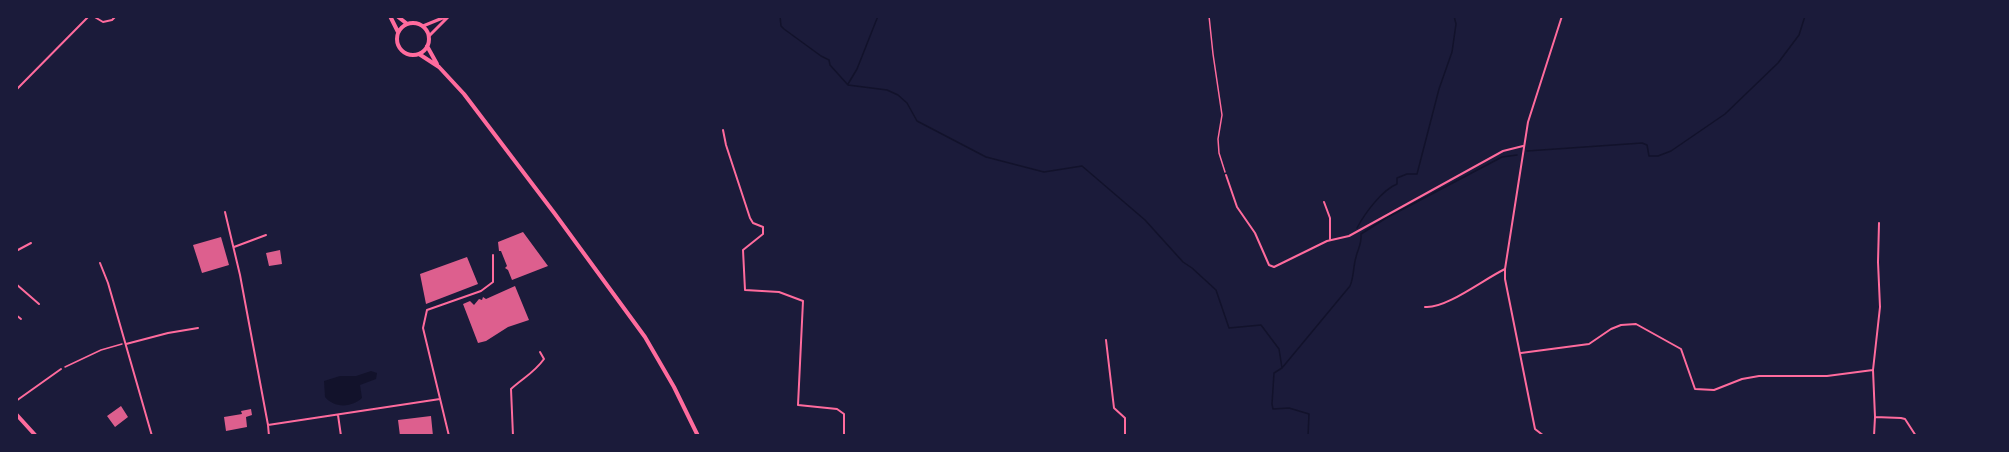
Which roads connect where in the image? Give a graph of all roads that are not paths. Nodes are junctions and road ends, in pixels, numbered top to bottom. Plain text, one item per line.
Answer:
1 (91, 16) edge
2 (116, 16) edge
3 (390, 16) edge
4 (396, 16) edge
5 (448, 16) edge
6 (1562, 16) edge
7 (407, 24) junction
8 (423, 26) junction
9 (398, 33) junction
10 (429, 36) junction
11 (427, 46) junction
12 (419, 54) junction
13 (439, 67) junction
14 (17, 89) edge
15 (723, 130) dead end
16 (1523, 146) junction
17 (1226, 175) road end
18 (1324, 202) dead end
19 (225, 212) dead end
20 (1879, 223) dead end
21 (266, 235) dead end
22 (1330, 239) junction
23 (31, 243) dead end
24 (234, 247) junction
25 (16, 251) edge
26 (493, 255) dead end
27 (100, 263) dead end
28 (1505, 269) junction
29 (16, 284) edge
30 (20, 287) junction
31 (16, 290) edge
32 (39, 304) dead end
33 (1425, 307) dead end
34 (16, 315) edge
35 (21, 319) dead end
36 (198, 328) dead end
37 (1106, 340) dead end
38 (126, 344) junction
39 (540, 352) dead end
40 (1521, 353) junction
41 (61, 369) road end
42 (1873, 370) junction
43 (440, 399) junction
44 (16, 401) edge
45 (338, 415) junction
46 (16, 416) edge
47 (1875, 417) junction
48 (268, 425) junction
49 (36, 435) edge
50 (152, 435) edge
51 (269, 435) edge
52 (341, 435) edge
53 (449, 435) edge
54 (513, 435) edge
55 (698, 435) edge
56 (844, 435) edge
57 (1125, 435) edge
58 (1544, 435) edge
59 (1874, 435) edge
60 (1916, 435) edge

1 - 2 street
1 - 14 street
3 - 9 main road
4 - 7 main road
5 - 8 street
5 - 10 street
6 - 16 street
7 - 8 main road
7 - 9 main road
8 - 10 main road
9 - 12 main road
10 - 11 main road
11 - 12 main road
11 - 13 main road
12 - 13 main road
13 - 55 main road
15 - 56 street
16 - 22 street
16 - 28 street
17 - 22 street
18 - 22 street
19 - 24 street
20 - 42 street
21 - 24 street
23 - 25 street
24 - 48 street
26 - 43 street
27 - 38 street
28 - 33 street
28 - 40 street
29 - 30 street
30 - 31 street
30 - 32 street
34 - 35 street
36 - 38 street
37 - 57 street
38 - 50 street
39 - 54 street
40 - 42 street
40 - 58 street
41 - 44 street
42 - 47 street
43 - 45 street
43 - 53 street
45 - 48 street
45 - 52 street
46 - 49 main road
47 - 59 street
47 - 60 street
48 - 51 street

